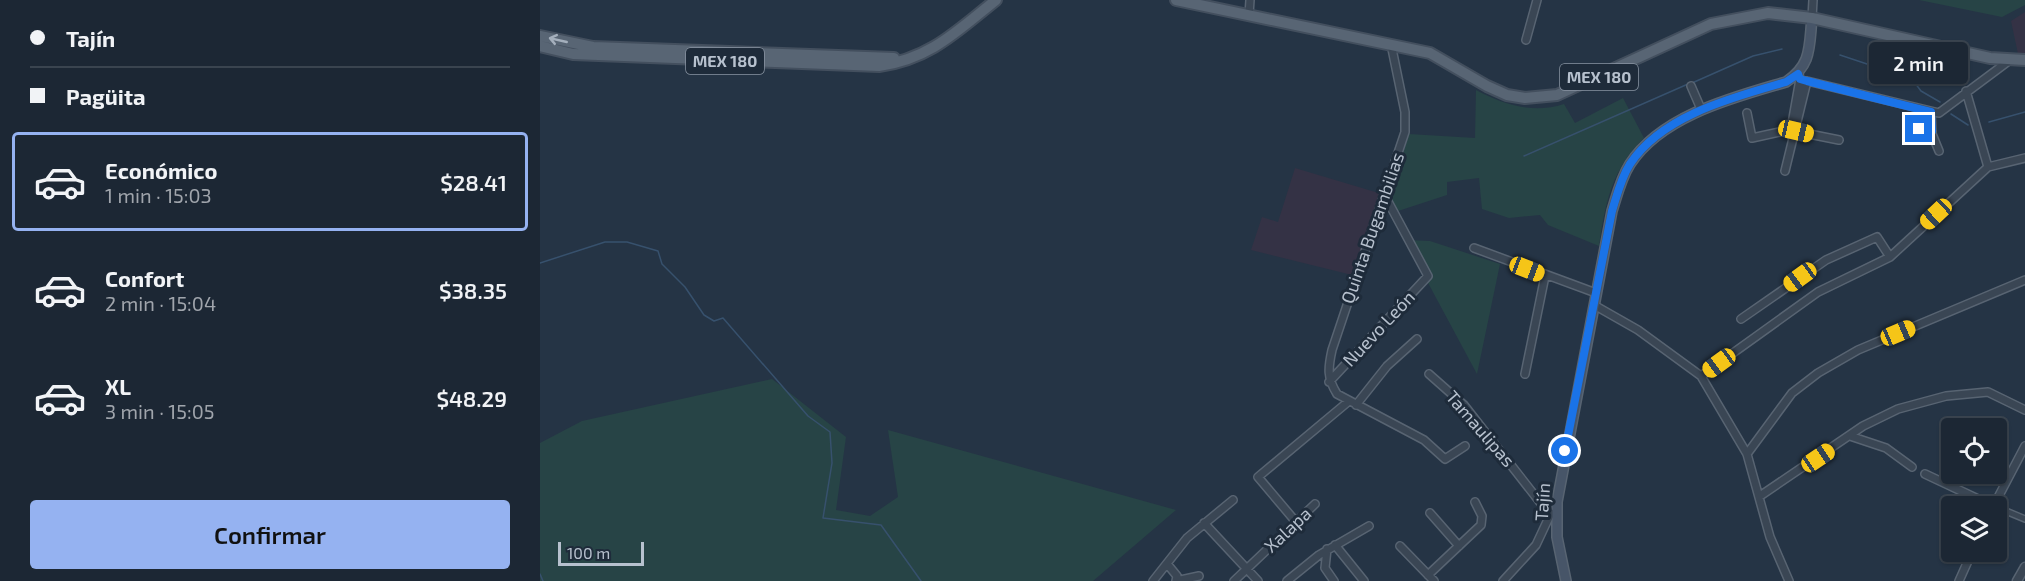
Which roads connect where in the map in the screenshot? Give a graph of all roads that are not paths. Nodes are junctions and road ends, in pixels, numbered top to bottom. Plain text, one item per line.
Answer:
1 (996, 0) edge
2 (1176, 0) edge
3 (1250, 0) edge
4 (1537, 0) edge
5 (1813, 0) edge
6 (1249, 15) junction
7 (1812, 18) junction
8 (540, 36) edge
9 (1526, 40) dead end
10 (1391, 44) junction
11 (540, 46) edge
12 (711, 56) junction
13 (2010, 60) junction
14 (2025, 60) edge
15 (1802, 78) junction
16 (1691, 86) dead end
17 (1966, 91) junction
18 (1701, 109) junction
19 (1935, 112) junction
20 (1747, 113) dead end
21 (1919, 129) dead end
22 (1793, 131) junction
23 (1932, 131) junction
24 (1839, 141) dead end
25 (1939, 151) dead end
26 (2025, 158) edge
27 (1988, 166) junction
28 (1785, 171) dead end
29 (1385, 196) junction
30 (1474, 248) dead end
31 (1890, 257) junction
32 (1545, 276) junction
33 (2025, 280) edge
34 (1596, 293) junction
35 (1594, 304) junction
36 (1741, 319) dead end
37 (1417, 339) dead end
38 (1429, 374) dead end
39 (1525, 374) dead end
40 (1701, 376) junction
41 (1329, 382) junction
42 (1352, 403) junction
43 (2025, 410) edge
44 (1850, 436) junction
45 (1466, 446) dead end
46 (2025, 446) edge
47 (1748, 454) junction
48 (1912, 467) dead end
49 (1925, 474) dead end
50 (1760, 495) junction
51 (1972, 496) edge
52 (2000, 496) edge
53 (1233, 500) dead end
54 (1475, 502) dead end
55 (1557, 502) junction
56 (1315, 504) dead end
57 (2007, 512) edge
58 (1430, 513) dead end
59 (1550, 515) junction
60 (2025, 519) edge
61 (1296, 522) junction
62 (1204, 523) junction
63 (1370, 526) dead end
64 (1335, 545) junction
65 (1400, 546) dead end
66 (1459, 546) junction
67 (1327, 549) junction
68 (1968, 562) edge
69 (1168, 565) junction
70 (2025, 567) edge
71 (1247, 569) junction
72 (1199, 576) dead end
73 (1431, 578) edge
74 (1154, 581) edge
75 (1176, 581) edge
76 (1234, 581) edge
77 (1258, 581) edge
78 (1287, 581) edge
79 (1334, 581) edge
80 (1364, 581) edge
81 (1503, 581) edge
82 (1566, 581) edge
83 (1789, 581) edge
84 (1959, 581) edge
85 (2018, 581) edge

1 - 12 main road, MEX 180
2 - 6 main road, MEX 180
3 - 6 street
4 - 9 street
5 - 7 street
6 - 10 main road, MEX 180
7 - 10 main road, MEX 180
7 - 13 main road, MEX 180
7 - 15 main road
12 -> 8 main road, MEX 180
10 - 29 street, Quinta Bugambilias
11 - 12 main road, MEX 180
13 - 14 main road, MEX 180
13 - 17 street
15 - 18 main road, Tajín
15 - 19 street
15 - 22 street
16 - 18 street
17 - 19 street
17 - 27 street
18 - 34 main road, Tajín
19 - 23 street
20 - 22 street
21 - 23 street
22 - 24 street
22 - 28 street
23 - 25 street
26 - 27 street
27 - 31 street
29 - 41 street, Quinta Bugambilias
29 - 41 street, Nuevo León
30 - 32 street
31 - 36 street
31 - 40 street
32 - 34 street
32 - 39 street
33 - 47 street
34 - 35 main road, Tajín
35 - 40 street
35 - 55 main road, Tajín
37 - 42 street
38 - 59 street, Tamaulipas
40 - 47 street
41 - 42 street
42 - 45 street
42 - 61 street
43 - 44 street
44 - 48 street
44 - 50 street
46 - 52 street
47 - 50 street
49 - 51 street
50 - 83 street
53 - 62 street
54 - 66 street
55 - 59 street
55 - 82 main road, Tajín
56 - 61 street, Xalapa
57 - 60 street
58 - 66 street
59 - 81 street
61 - 71 street, Xalapa
62 - 69 street
62 - 71 street
63 - 64 street
64 - 67 street
64 - 80 street
65 - 73 street
66 - 73 street
67 - 78 street
67 - 79 street
68 - 84 street
69 - 74 street
69 - 75 street
70 - 85 street
71 - 76 street, Xalapa
71 - 77 street
72 - 75 street

